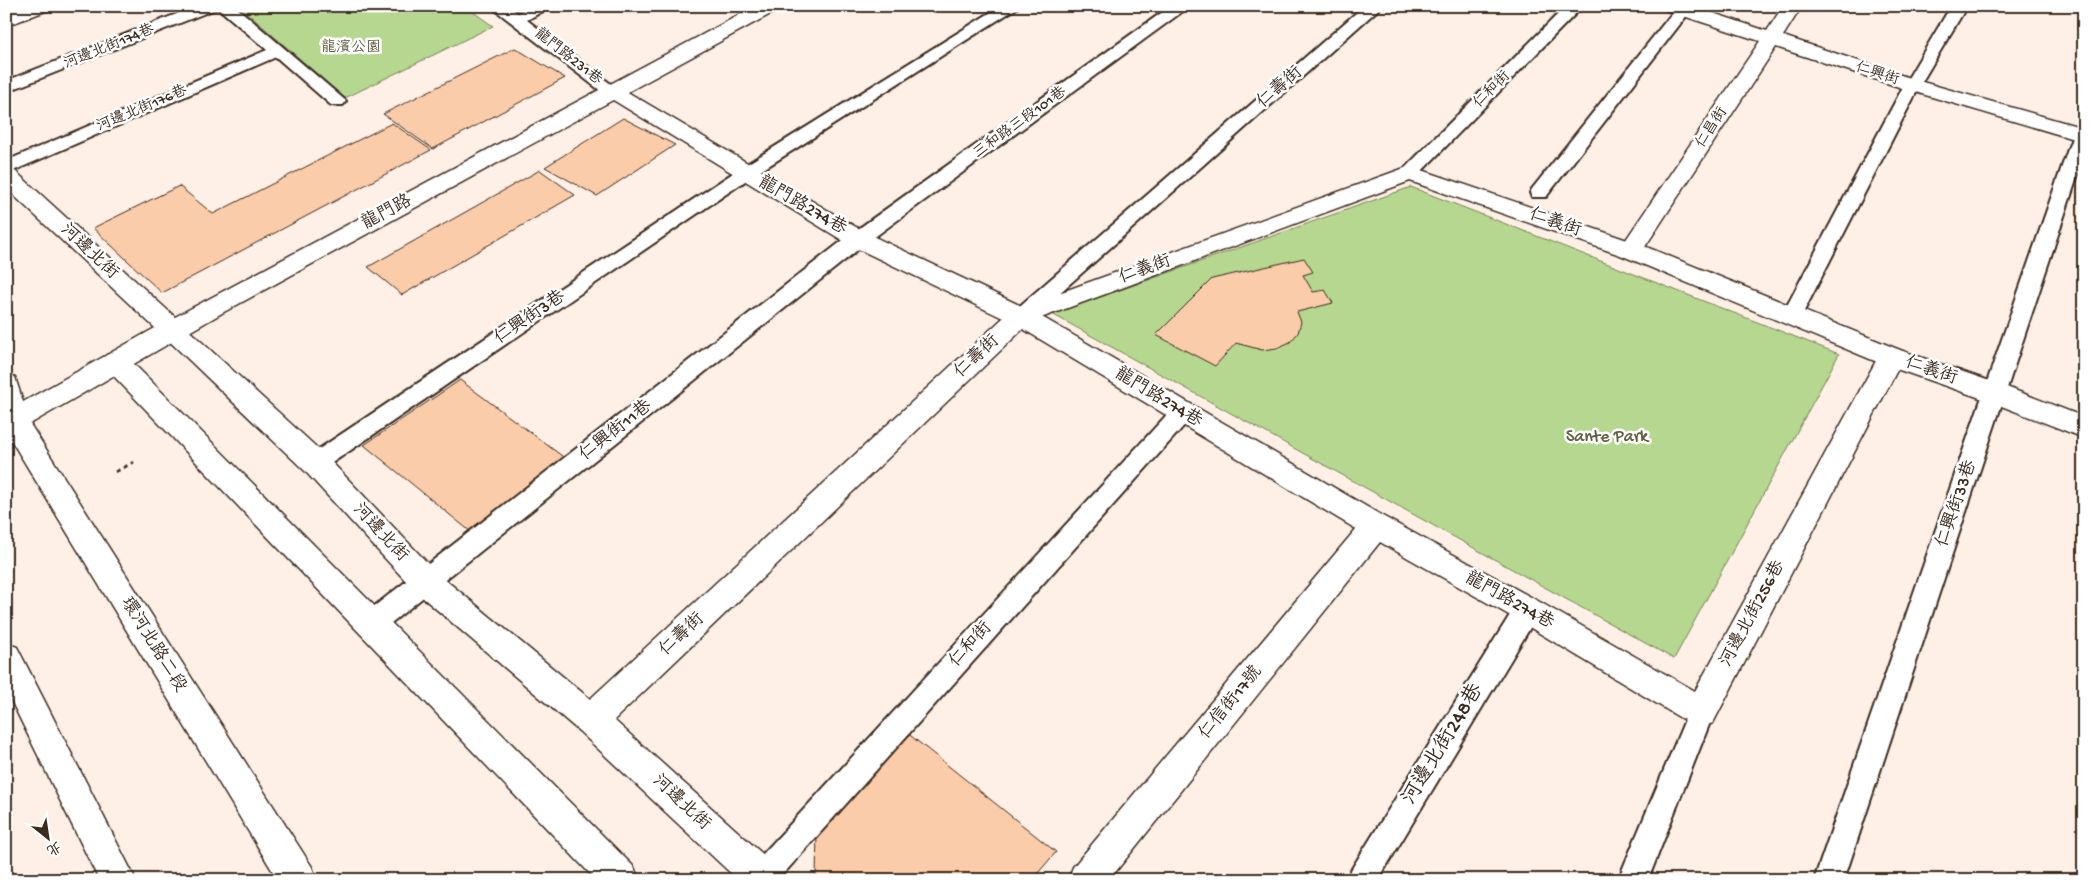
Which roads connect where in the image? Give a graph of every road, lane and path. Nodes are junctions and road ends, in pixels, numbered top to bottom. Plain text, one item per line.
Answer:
1 (41, 6) edge
2 (212, 6) edge
3 (225, 6) edge
4 (498, 6) edge
5 (544, 6) edge
6 (770, 6) edge
7 (1012, 6) edge
8 (1182, 6) edge
9 (1374, 6) edge
10 (1575, 6) edge
11 (1793, 6) edge
12 (1959, 6) edge
13 (1677, 8) edge
14 (518, 19) junction
15 (6, 20) edge
16 (1770, 39) junction
17 (277, 51) junction
18 (1912, 86) junction
19 (6, 87) edge
20 (612, 92) junction
21 (337, 101) dead end
22 (2083, 133) edge
23 (6, 168) edge
24 (745, 173) junction
25 (1410, 173) junction
26 (6, 175) edge
27 (1539, 192) dead end
28 (858, 239) junction
29 (1631, 250) junction
30 (1021, 316) junction
31 (1791, 317) junction
32 (173, 330) junction
33 (1891, 357) junction
34 (116, 362) junction
35 (6, 384) edge
36 (1995, 393) junction
37 (1182, 413) junction
38 (9, 419) edge
39 (2084, 428) edge
40 (134, 462) dead end
41 (315, 463) junction
42 (115, 472) dead end
43 (1376, 526) junction
44 (426, 582) junction
45 (1527, 610) junction
46 (372, 623) junction
47 (6, 657) edge
48 (1701, 712) junction
49 (591, 720) junction
50 (762, 878) edge
51 (118, 880) edge
52 (299, 880) edge
53 (621, 880) edge
54 (1086, 880) edge
55 (1361, 880) edge
56 (1633, 880) edge
57 (1829, 880) edge

1 - 15 street
2 - 19 lane, 河邊北街174巷
3 - 17 lane
4 - 14 lane, 龍門路231巷
5 - 14 lane
6 - 20 street, 龍門路
7 - 24 lane, 仁興街3巷
8 - 28 lane, 三和路三段101巷
9 - 30 lane, 仁壽街
10 - 25 lane, 仁和街
11 - 16 street, 仁昌街
12 - 18 lane
13 - 16 street, 仁興街
13 - 27 lane
14 - 20 lane, 龍門路231巷
16 - 18 street, 仁興街
16 - 29 street, 仁昌街
17 - 21 lane
17 - 23 lane, 河邊北街176巷
18 - 22 street, 仁興街
18 - 31 lane
20 - 24 street, 龍門路274巷
20 - 32 street, 龍門路
22 - 36 lane, 仁興街33巷
24 - 28 street, 龍門路274巷
24 - 41 lane, 仁興街3巷
25 - 29 street, 仁義街
25 - 30 street, 仁義街
26 - 32 street, 河邊北街
28 - 30 street, 龍門路274巷
28 - 44 lane, 仁興街11巷
29 - 31 street, 仁義街
30 - 37 street, 龍門路274巷
30 - 49 street, 仁壽街
31 - 33 street, 仁義街
32 - 34 street, 龍門路
32 - 41 street, 河邊北街
33 - 36 street, 仁義街
33 - 48 street, 河邊北街256巷
34 - 38 street, 龍門路
34 - 46 street
35 - 38 street
36 - 39 street, 仁義街
36 - 57 lane, 仁興街33巷
37 - 43 street, 龍門路274巷
37 - 50 lane, 仁和街
38 - 52 street, 環河北路二段
40 - 42 path
41 - 44 street, 河邊北街
43 - 45 street, 龍門路274巷
43 - 54 street, 仁信街17號
44 - 46 lane, 仁興街11巷
44 - 49 street, 河邊北街
45 - 48 street, 龍門路274巷
45 - 55 lane, 河邊北街248巷
46 - 53 street
47 - 51 street
48 - 56 lane, 河邊北街256巷
49 - 50 street, 河邊北街

